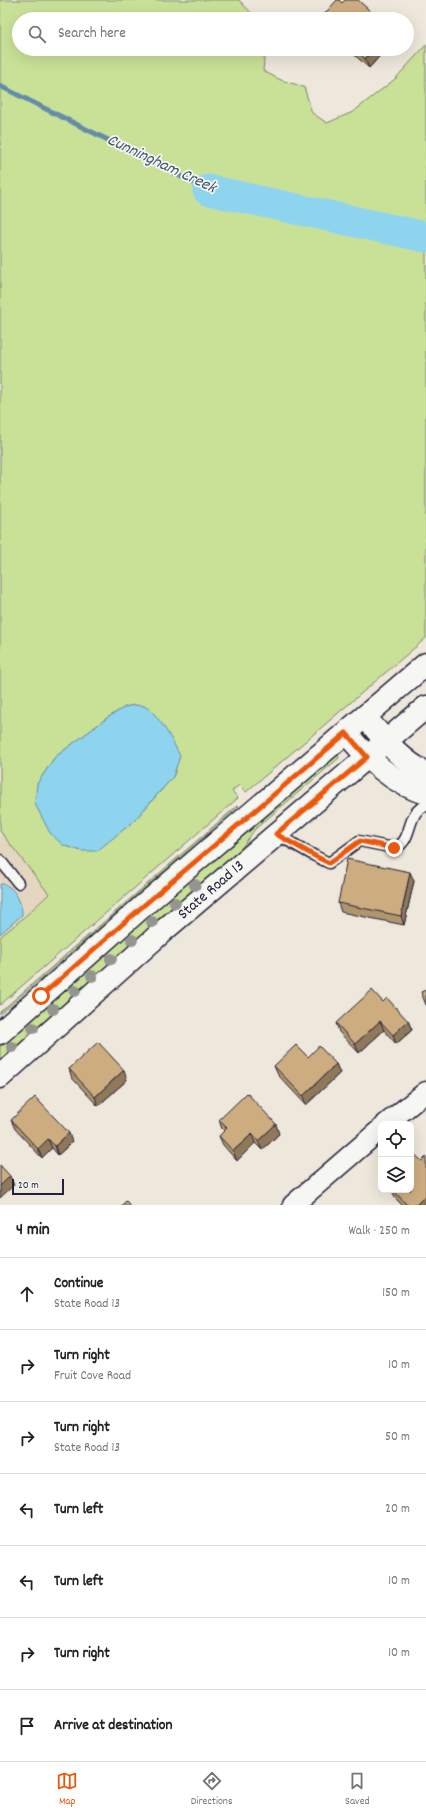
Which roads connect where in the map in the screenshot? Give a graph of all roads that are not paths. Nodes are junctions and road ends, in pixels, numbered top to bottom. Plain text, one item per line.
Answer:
1 (426, 664) edge
2 (426, 707) edge
3 (365, 717) junction
4 (346, 733) junction
5 (386, 741) junction
6 (367, 757) junction
7 (426, 773) edge
8 (426, 793) edge
9 (426, 806) edge
10 (276, 834) junction
11 (0, 860) edge
12 (18, 883) dead end
13 (0, 1033) edge
14 (0, 1077) edge
15 (426, 1092) edge
16 (390, 1121) edge
17 (378, 1132) edge
18 (293, 1205) edge

1 - 3 main road, State Road 13
2 - 5 main road, State Road 13
3 - 4 main road, State Road 13
3 - 5 main road
4 - 6 main road
4 - 13 main road, State Road 13
5 - 6 main road, State Road 13
5 - 7 main road
6 - 8 main road
6 - 10 main road, State Road 13
9 - 10 lane
10 - 14 main road, State Road 13
11 - 12 lane
15 - 16 street
17 - 18 street

